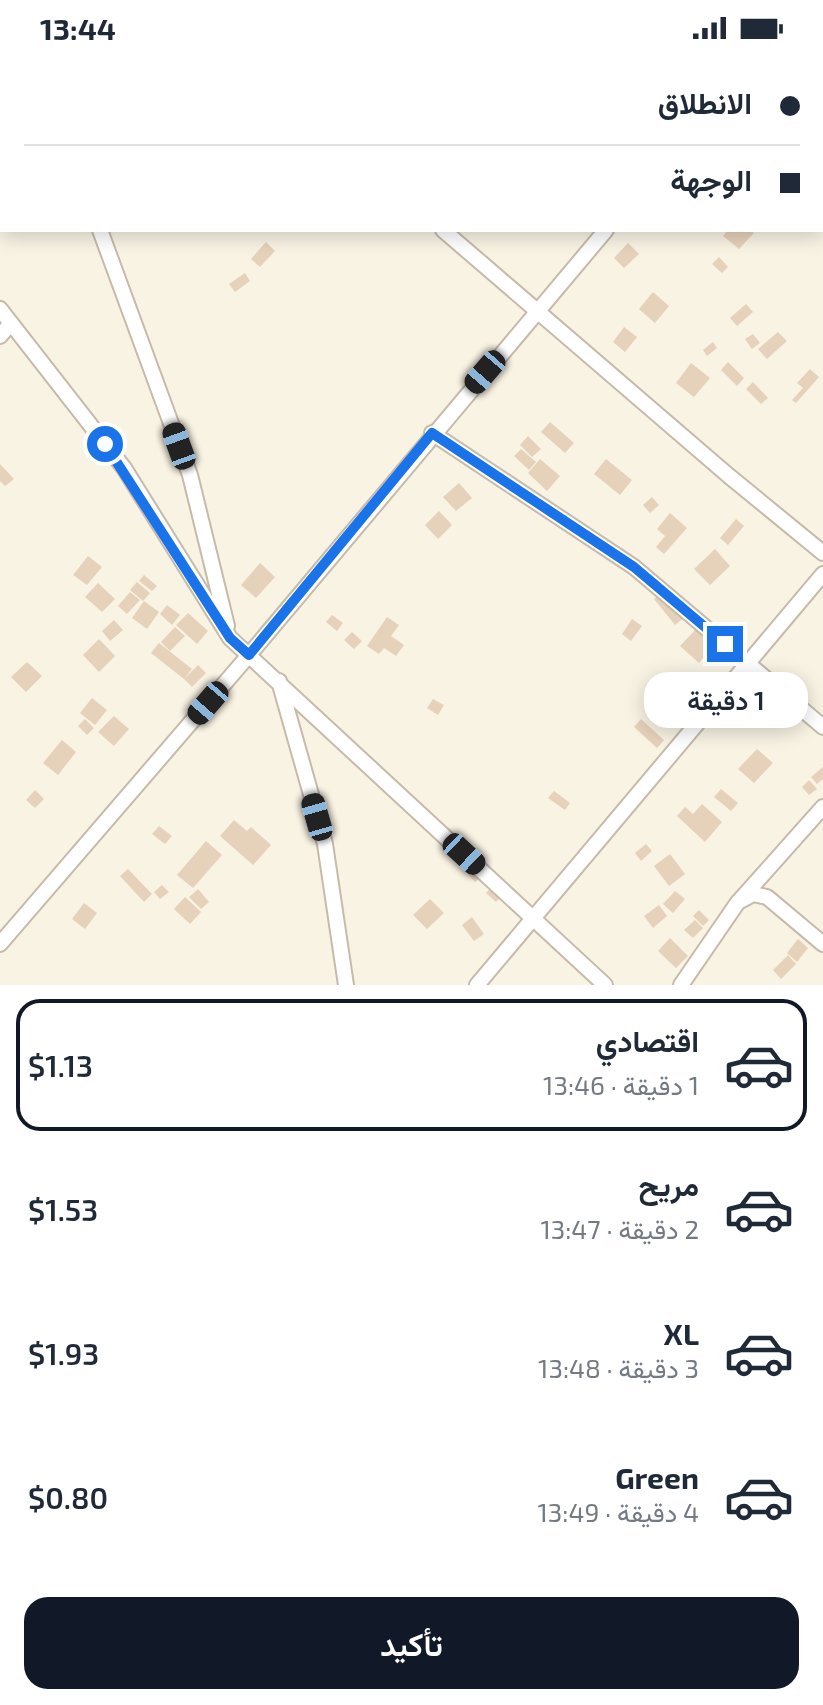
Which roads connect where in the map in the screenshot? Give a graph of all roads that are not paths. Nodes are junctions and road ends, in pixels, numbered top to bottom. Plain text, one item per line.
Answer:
1 (101, 232) edge
2 (445, 232) edge
3 (604, 232) edge
4 (0, 309) edge
5 (537, 311) junction
6 (11, 323) junction
7 (0, 336) edge
8 (432, 433) junction
9 (823, 553) edge
10 (823, 574) edge
11 (230, 638) junction
12 (249, 655) junction
13 (748, 663) junction
14 (279, 681) junction
15 (823, 727) edge
16 (823, 807) edge
17 (738, 902) junction
18 (534, 919) junction
19 (0, 944) edge
20 (823, 944) edge
21 (346, 985) edge
22 (477, 985) edge
23 (605, 985) edge
24 (681, 985) edge

1 - 11 street
2 - 5 street
3 - 5 street
4 - 6 street
5 - 8 street
5 - 9 street
6 - 7 street
6 - 11 street
8 - 12 street
8 - 13 street
10 - 13 street
11 - 12 street
12 - 14 street
12 - 19 street
13 - 15 street
13 - 18 street
14 - 18 street
14 - 21 street
16 - 17 street
17 - 20 street
17 - 24 street
18 - 22 street
18 - 23 street

